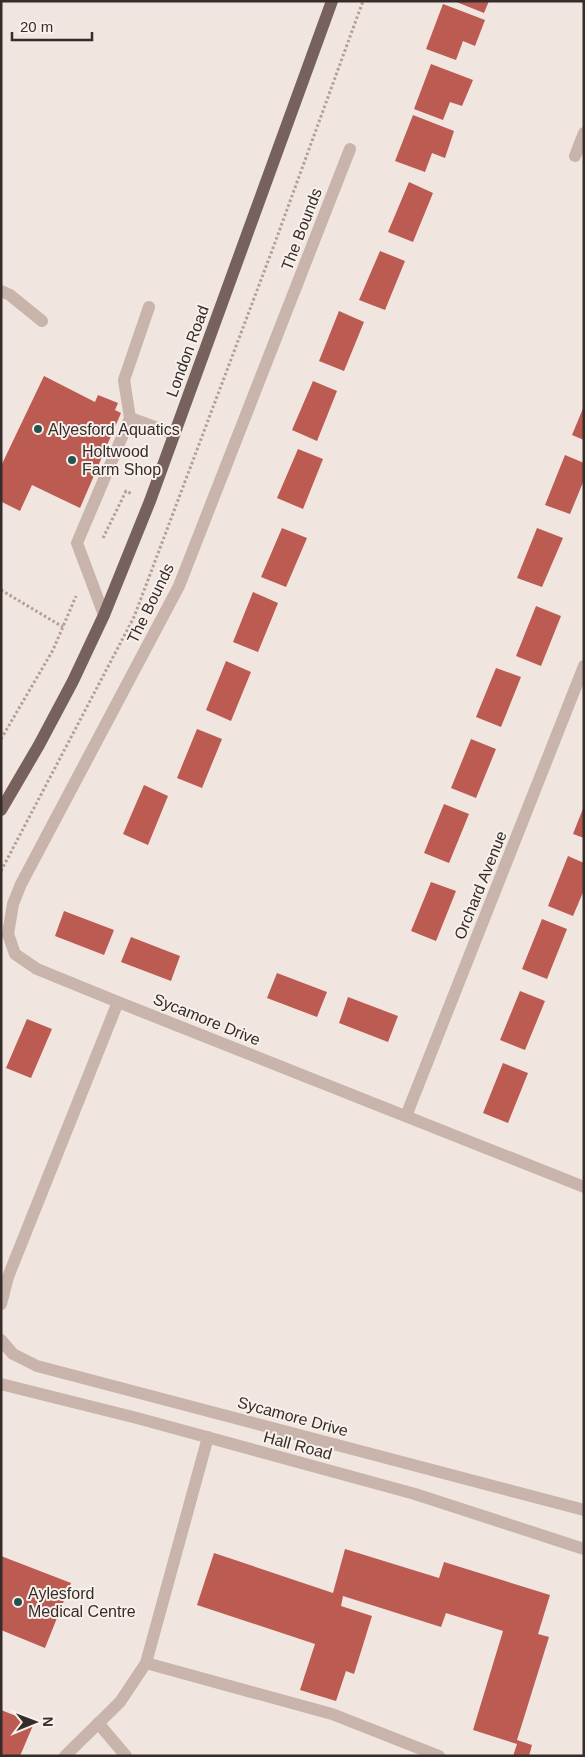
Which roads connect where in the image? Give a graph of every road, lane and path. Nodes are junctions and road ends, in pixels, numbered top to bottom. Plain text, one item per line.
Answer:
1 (332, 1) edge
2 (363, 1) edge
3 (584, 134) edge
4 (350, 149) dead end
5 (576, 156) dead end
6 (1, 291) edge
7 (149, 307) dead end
8 (42, 320) dead end
9 (130, 418) junction
10 (174, 434) junction
11 (87, 572) junction
12 (1, 590) edge
13 (104, 615) junction
14 (62, 627) junction
15 (584, 666) edge
16 (1, 739) edge
17 (1, 810) edge
18 (1, 871) edge
19 (118, 1002) junction
20 (406, 1116) junction
21 (584, 1187) edge
22 (1, 1304) edge
23 (1, 1340) edge
24 (1, 1384) edge
25 (208, 1437) junction
26 (584, 1510) edge
27 (584, 1549) edge
28 (146, 1663) junction
29 (98, 1722) junction
30 (65, 1756) edge
31 (126, 1756) edge
32 (439, 1756) edge

1 - 10 main road, London Road
2 - 18 path
3 - 5 street
4 - 19 street, The Bounds
6 - 8 street
7 - 9 street
9 - 10 street
9 - 11 street
10 - 13 main road, London Road
11 - 13 street
11 - 14 path
12 - 14 path
13 - 17 main road, London Road
14 - 16 path
15 - 20 street, Orchard Avenue
19 - 20 street, Sycamore Drive
19 - 22 street
20 - 21 street, Sycamore Drive
23 - 26 street, Sycamore Drive
24 - 25 street, Hall Road
25 - 27 street, Hall Road
25 - 28 street
28 - 29 street
28 - 32 street
29 - 30 street
29 - 31 street

